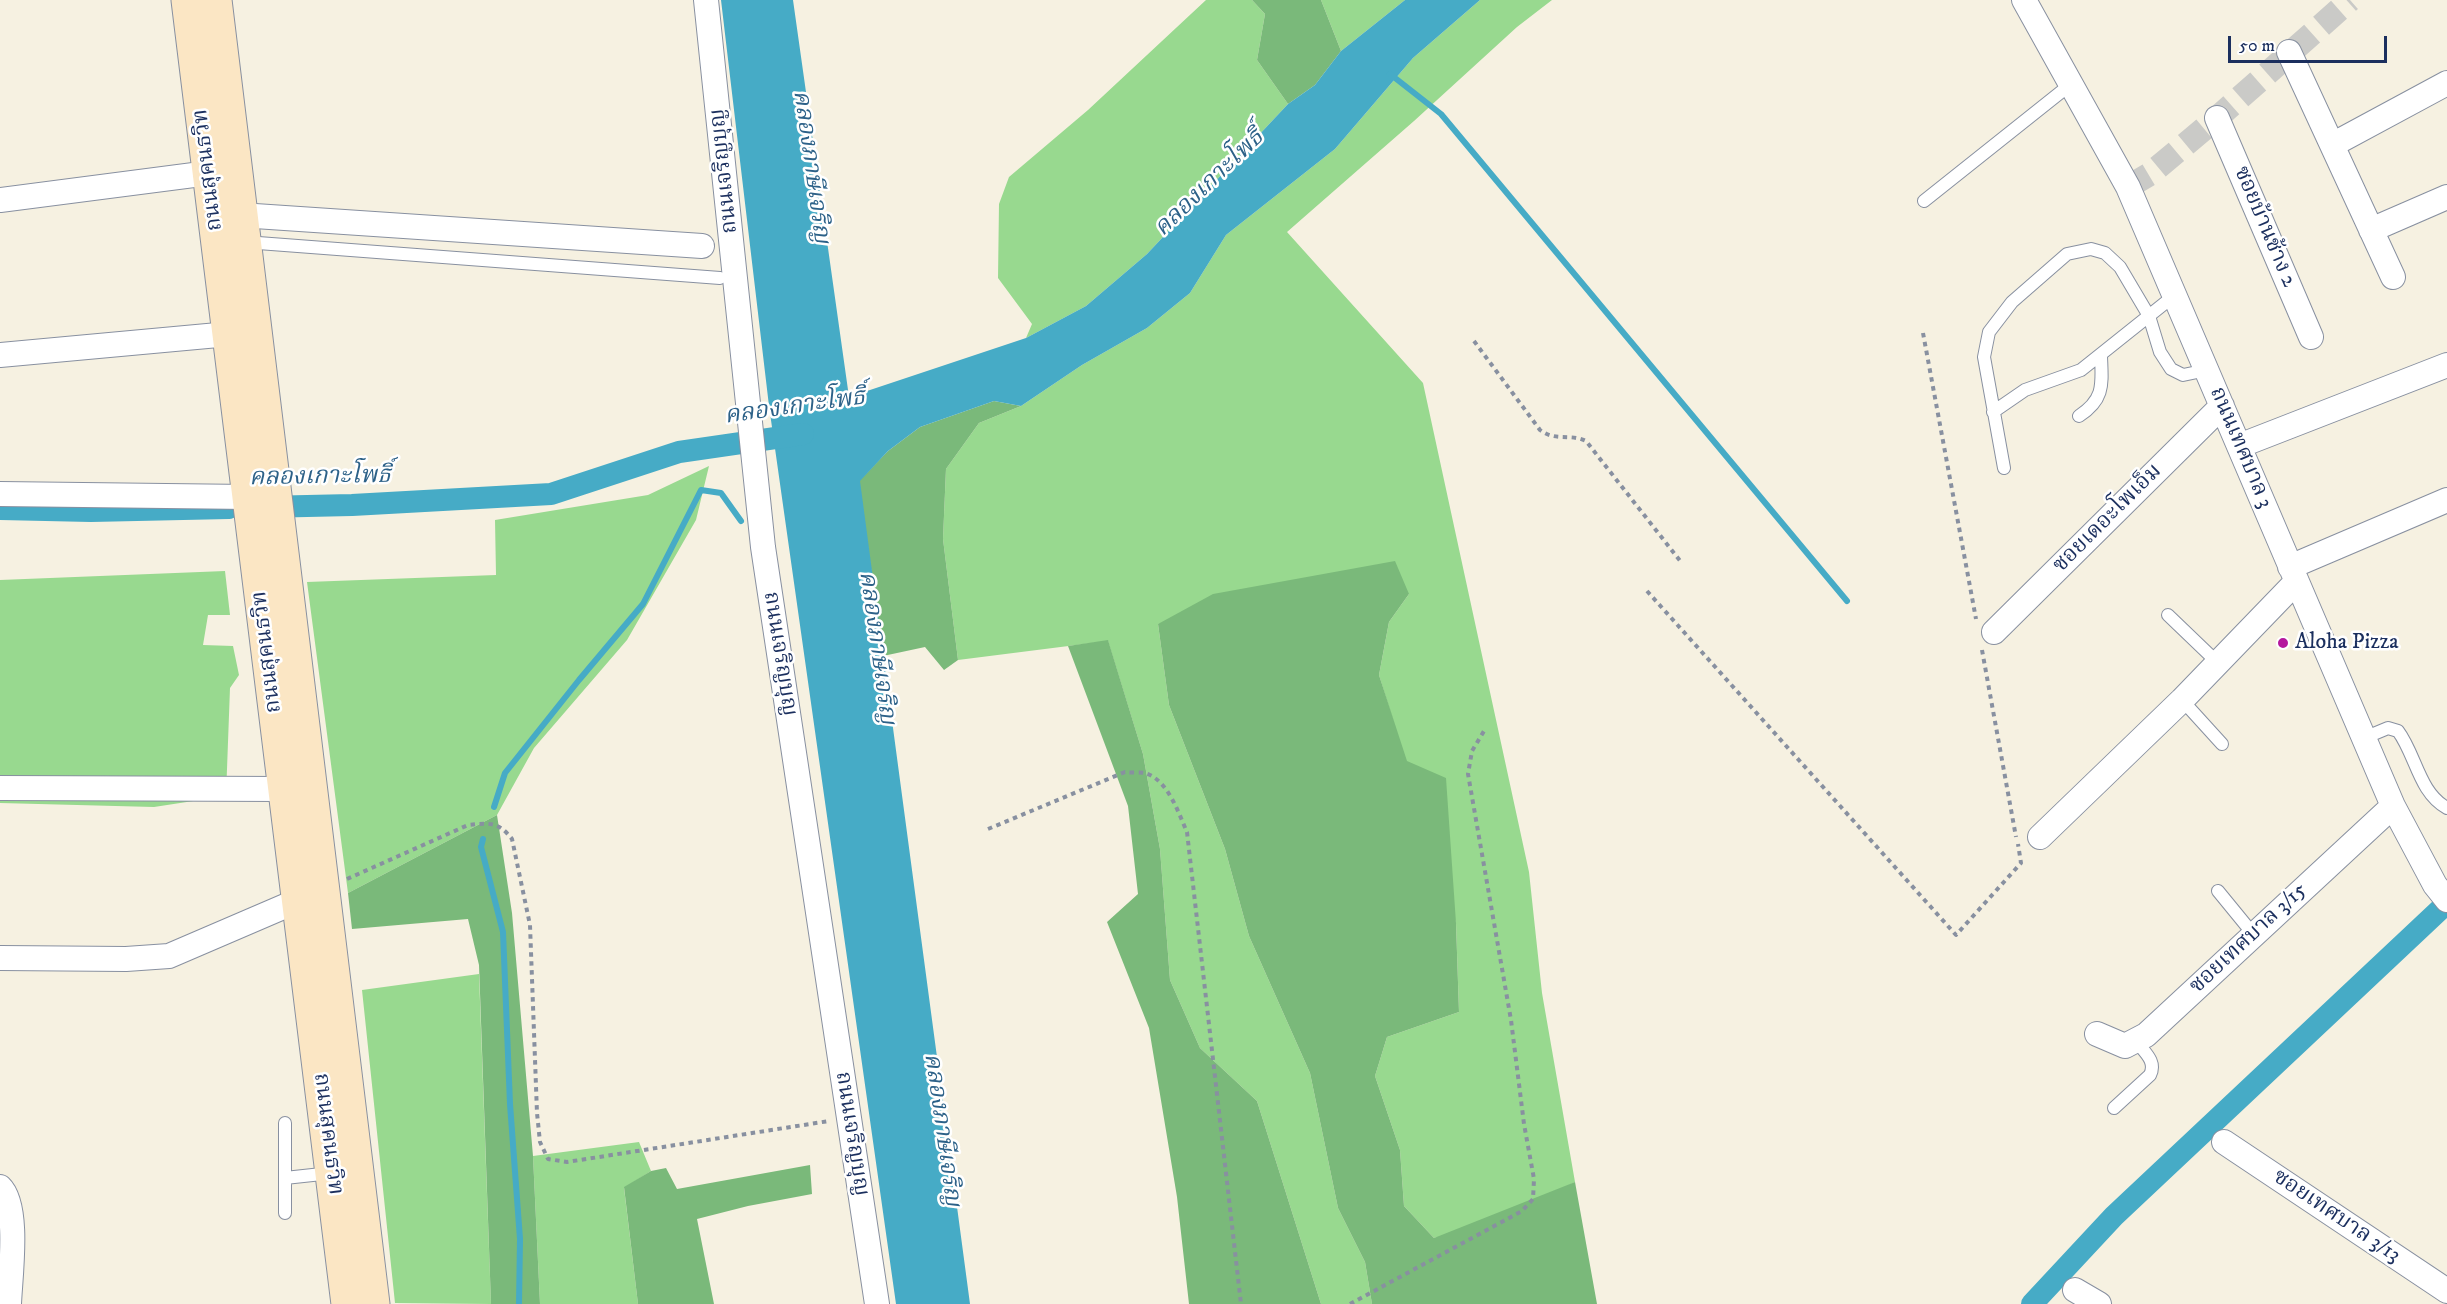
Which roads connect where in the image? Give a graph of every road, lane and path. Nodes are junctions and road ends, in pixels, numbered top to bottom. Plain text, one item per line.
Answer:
1 (188, 0) edge
2 (216, 0) edge
3 (706, 0) edge
4 (2024, 0) edge
5 (2289, 52) dead end
6 (2447, 83) edge
7 (2071, 84) junction
8 (2217, 118) dead end
9 (2332, 145) junction
10 (209, 173) junction
11 (2447, 196) edge
12 (0, 200) edge
13 (1924, 201) dead end
14 (2371, 230) junction
15 (233, 232) junction
16 (702, 246) dead end
17 (2393, 277) dead end
18 (720, 278) dead end
19 (2175, 295) junction
20 (2150, 316) junction
21 (1923, 333) dead end
22 (229, 334) junction
23 (2311, 336) dead end
24 (1474, 341) dead end
25 (0, 355) edge
26 (2101, 356) junction
27 (2447, 365) edge
28 (2207, 370) junction
29 (2222, 406) junction
30 (1994, 412) junction
31 (2079, 416) dead end
32 (2239, 446) junction
33 (2004, 468) dead end
34 (0, 494) edge
35 (249, 497) junction
36 (2447, 500) edge
37 (1682, 562) dead end
38 (2293, 574) junction
39 (1647, 591) dead end
40 (2168, 615) dead end
41 (1984, 633) junction
42 (2218, 663) junction
43 (2182, 700) junction
44 (1484, 731) dead end
45 (2364, 738) junction
46 (2222, 744) dead end
47 (0, 788) edge
48 (284, 789) junction
49 (2393, 806) junction
50 (2447, 808) edge
51 (988, 829) dead end
52 (2040, 837) dead end
53 (2218, 891) dead end
54 (2441, 893) edge
55 (310, 896) junction
56 (2254, 935) junction
57 (0, 958) edge
58 (2097, 1034) dead end
59 (2136, 1041) junction
60 (2114, 1108) dead end
61 (848, 1111) junction
62 (285, 1123) dead end
63 (2224, 1142) dead end
64 (332, 1173) junction
65 (285, 1178) junction
66 (0, 1187) edge
67 (285, 1213) dead end
68 (2075, 1290) dead end
69 (2447, 1291) edge
70 (9, 1304) edge
71 (348, 1304) edge
72 (373, 1304) edge
73 (877, 1304) edge
74 (1242, 1304) edge
75 (1350, 1304) edge
76 (2099, 1304) edge

1 - 10 main road, ถนนสุคนธวิท
2 - 15 main road, ถนนสุคนธวิท
3 - 61 street, ถนนเจริญบุญ
4 - 7 street, ถนนเทศบาล 3
5 - 9 street
6 - 9 street
7 - 13 lane
7 - 19 street, ถนนเทศบาล 3
8 - 23 street, ซอยบ้านช้าง 2
9 - 14 street
10 - 12 street
10 - 15 main road, ถนนสุคนธวิท
11 - 14 street
14 - 17 street
15 - 16 street
15 - 18 lane
15 - 22 main road, ถนนสุคนธวิท
15 - 55 main road, ถนนสุคนธวิท
19 - 20 lane
19 - 28 street, ถนนเทศบาล 3
20 - 26 lane
20 - 28 lane
20 - 30 lane
21 - 41 path
22 - 25 street
22 - 35 main road, ถนนสุคนธวิท
24 - 37 path
26 - 30 lane
26 - 31 lane
27 - 32 street
28 - 29 street, ถนนเทศบาล 3
29 - 32 street, ถนนเทศบาล 3
29 - 41 street, ซอยเดอะโพเอ็ม
30 - 33 lane
32 - 38 street, ถนนเทศบาล 3
34 - 35 street
35 - 48 main road, ถนนสุคนธวิท
36 - 38 street
38 - 42 street
38 - 45 street, ถนนเทศบาล 3
39 - 41 path
40 - 42 lane
42 - 43 street
43 - 46 lane
43 - 52 street
44 - 75 path
45 - 49 street, ถนนเทศบาล 3
45 - 50 lane
47 - 48 street
48 - 55 main road, ถนนสุคนธวิท
49 - 54 street, ถนนเทศบาล 3
49 - 56 street, ซอยเทศบาล 3/15
51 - 74 path
53 - 56 lane
55 - 57 street
55 - 61 path
55 - 64 main road, ถนนสุคนธวิท
55 - 72 main road, ถนนสุคนธวิท
56 - 59 street, ซอยเทศบาล 3/15
58 - 59 street
59 - 60 lane
61 - 73 street, ถนนเจริญบุญ
62 - 65 lane
63 - 69 street, ซอยเทศบาล 3/13
64 - 65 lane
64 - 71 main road, ถนนสุคนธวิท
65 - 67 lane
66 - 70 street
68 - 76 street

